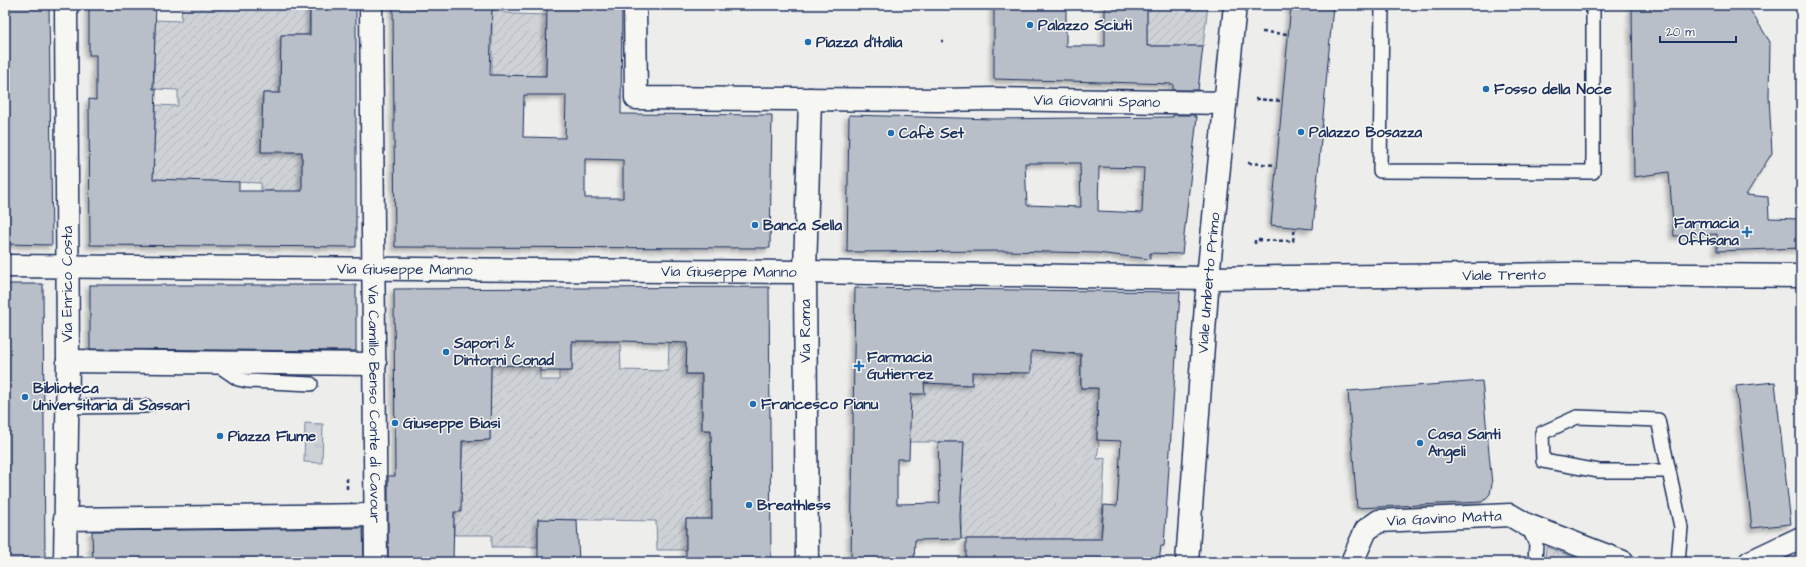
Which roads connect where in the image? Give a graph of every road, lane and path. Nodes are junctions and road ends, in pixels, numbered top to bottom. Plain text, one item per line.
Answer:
1 (66, 5) edge
2 (371, 5) edge
3 (635, 5) edge
4 (1235, 5) edge
5 (1382, 5) edge
6 (1593, 5) edge
7 (1262, 32) dead end
8 (1288, 34) dead end
9 (810, 99) junction
10 (1255, 99) dead end
11 (1282, 101) dead end
12 (1224, 103) junction
13 (1248, 163) dead end
14 (1276, 165) dead end
15 (1295, 227) dead end
16 (1255, 244) dead end
17 (5, 266) edge
18 (67, 266) junction
19 (375, 267) junction
20 (805, 272) junction
21 (1801, 276) edge
22 (1208, 278) junction
23 (68, 361) junction
24 (214, 362) junction
25 (375, 364) junction
26 (311, 384) dead end
27 (146, 406) dead end
28 (67, 407) junction
29 (1669, 471) junction
30 (347, 475) dead end
31 (347, 489) dead end
32 (375, 515) junction
33 (65, 519) junction
34 (1527, 525) junction
35 (1801, 538) edge
36 (65, 562) edge
37 (376, 562) edge
38 (807, 562) edge
39 (1187, 562) edge
40 (1352, 562) edge
41 (1535, 562) edge
42 (1623, 562) edge
43 (1678, 562) edge
44 (1750, 562) edge

1 - 18 street, Via Enrico Costa
2 - 19 street, Via Camillo Benso Conte di Cavour
3 - 9 street
4 - 12 street, Viale Umberto Primo
5 - 6 lane
7 - 8 path
9 - 12 street, Via Giovanni Spano
9 - 20 street, Via Roma
10 - 11 path
12 - 22 street, Viale Umberto Primo
13 - 14 path
15 - 16 path
17 - 18 street, Via Giuseppe Manno
18 - 19 street, Via Giuseppe Manno
18 - 23 street, Via Enrico Costa
19 - 20 street, Via Giuseppe Manno
19 - 25 street, Via Camillo Benso Conte di Cavour
20 - 22 street, Via Giuseppe Manno
20 - 38 street, Via Roma
21 - 22 street, Viale Trento
22 - 39 street, Viale Umberto Primo
23 - 24 street
23 - 28 street, Via Enrico Costa
24 - 25 street
24 - 26 lane
25 - 32 street, Via Camillo Benso Conte di Cavour
27 - 28 lane
28 - 33 street, Via Enrico Costa
29 - 29 lane
29 - 43 lane
30 - 31 path
32 - 33 street
32 - 37 street, Via Camillo Benso Conte di Cavour
33 - 36 street, Via Enrico Costa
34 - 40 street, Via Gavino Matta
34 - 41 lane
34 - 42 street, Via Gavino Matta
35 - 44 street

